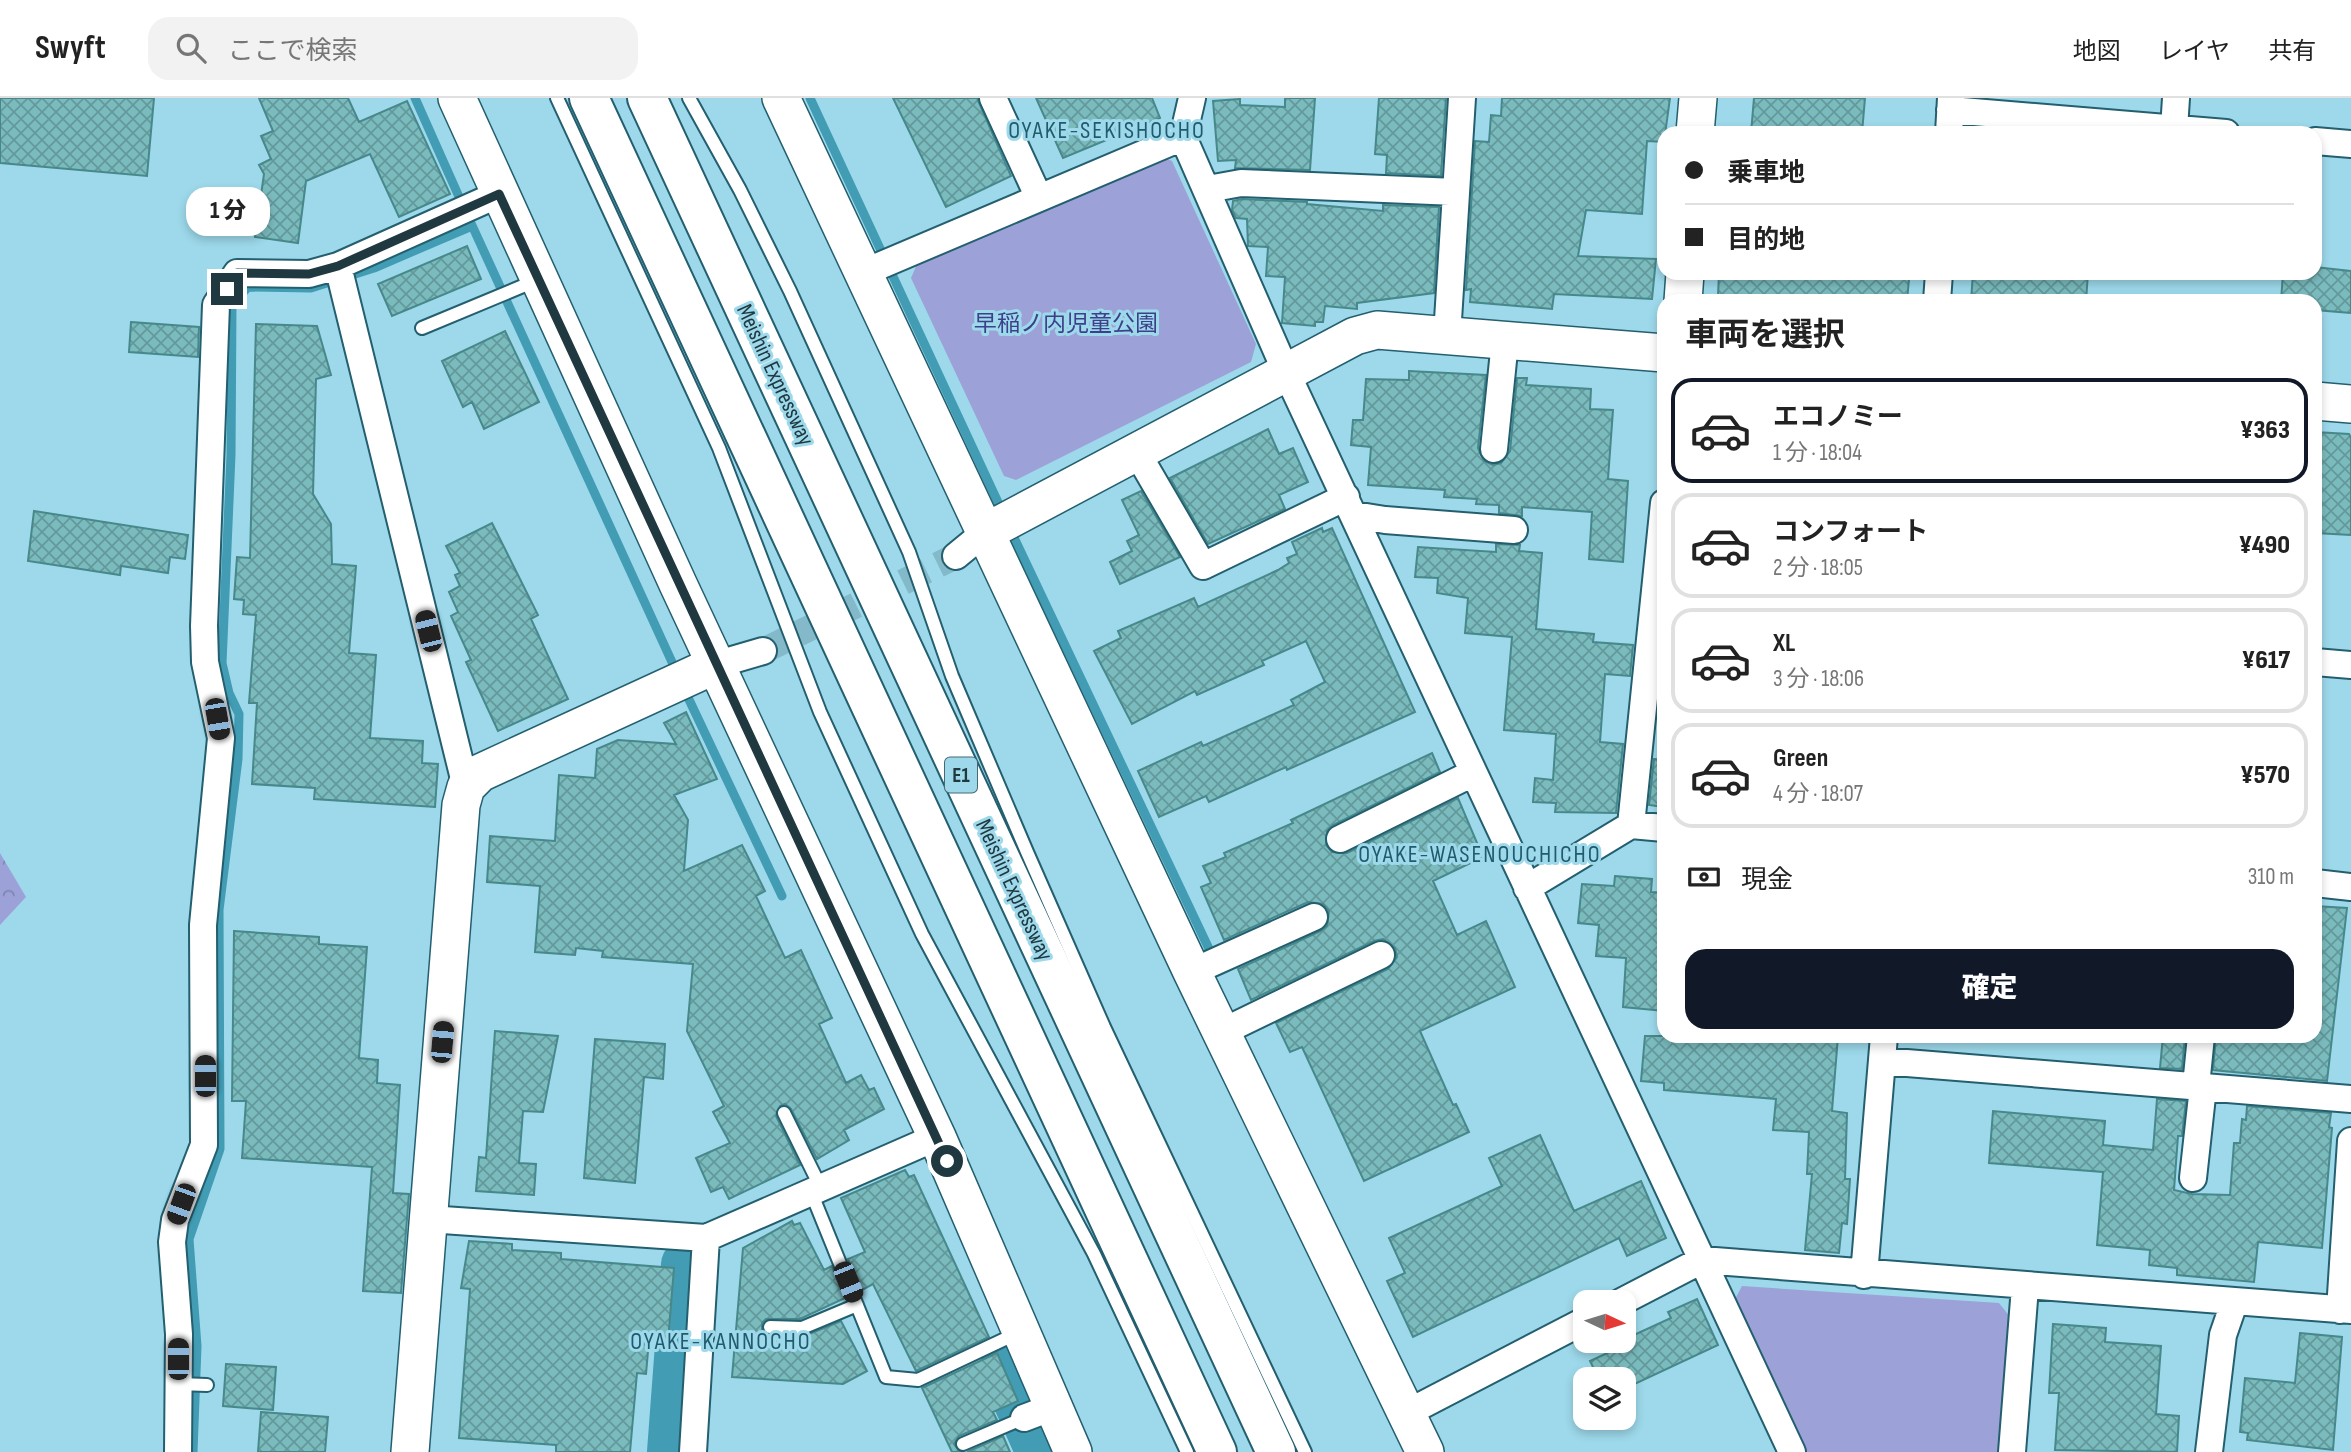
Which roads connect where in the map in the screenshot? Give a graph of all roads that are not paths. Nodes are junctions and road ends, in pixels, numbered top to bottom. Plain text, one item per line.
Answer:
1 (457, 98) edge
2 (557, 98) edge
3 (589, 98) edge
4 (647, 98) edge
5 (688, 98) edge
6 (781, 98) edge
7 (993, 98) edge
8 (1192, 98) edge
9 (1462, 98) edge
10 (1698, 98) edge
11 (2176, 98) edge
12 (1950, 114) edge
13 (1696, 126) edge
14 (2142, 126) edge
15 (2174, 126) edge
16 (1183, 137) junction
17 (2322, 142) edge
18 (2351, 144) edge
19 (1208, 189) junction
20 (1456, 192) junction
21 (1039, 198) junction
22 (477, 203) junction
23 (338, 266) junction
24 (865, 272) junction
25 (525, 285) junction
26 (422, 328) dead end
27 (1447, 336) junction
28 (1505, 341) junction
29 (1657, 352) edge
30 (1287, 374) junction
31 (2322, 402) edge
32 (2351, 404) edge
33 (1494, 449) dead end
34 (1136, 451) junction
35 (1350, 506) junction
36 (1514, 530) dead end
37 (984, 533) junction
38 (956, 556) tunnel mouth
39 (1657, 571) edge
40 (763, 651) tunnel mouth
41 (2322, 663) edge
42 (715, 665) junction
43 (2351, 665) edge
44 (1473, 773) junction
45 (466, 787) junction
46 (1631, 825) junction
47 (1657, 827) edge
48 (1340, 839) dead end
49 (2322, 884) edge
50 (2351, 887) edge
51 (1527, 888) junction
52 (1314, 917) dead end
53 (1381, 955) dead end
54 (1192, 972) junction
55 (1222, 1032) junction
56 (2201, 1043) edge
57 (1883, 1048) edge
58 (2200, 1086) junction
59 (2351, 1099) edge
60 (784, 1114) dead end
61 (937, 1137) junction
62 (2351, 1141) edge
63 (2193, 1178) dead end
64 (816, 1190) junction
65 (428, 1219) junction
66 (706, 1238) junction
67 (1702, 1260) junction
68 (1864, 1275) junction
69 (2025, 1287) junction
70 (1636, 1294) edge
71 (2234, 1303) junction
72 (857, 1305) junction
73 (2346, 1310) edge
74 (770, 1327) dead end
75 (1573, 1327) edge
76 (1020, 1332) junction
77 (183, 1384) junction
78 (207, 1385) dead end
79 (1037, 1413) junction
80 (1407, 1413) junction
81 (962, 1444) dead end
82 (178, 1452) edge
83 (410, 1452) edge
84 (693, 1452) edge
85 (1073, 1452) edge
86 (1187, 1452) edge
87 (1217, 1452) edge
88 (1276, 1452) edge
89 (1305, 1452) edge
90 (1425, 1452) edge
91 (1792, 1452) edge
92 (2012, 1452) edge
93 (2209, 1452) edge

1 - 22 street
2 - 86 lane
3 - 87 highway, E1
4 - 88 highway, Meishin Expressway / E1
5 - 89 lane
6 - 24 street
7 - 21 street
8 - 16 street
9 - 20 street
10 - 13 street
11 - 15 street
12 - 14 street
16 - 19 street
16 - 21 street
17 - 18 street
19 - 20 street
19 - 30 street
20 - 27 street
21 - 24 street
22 - 23 street
22 - 25 street
23 - 45 street
23 - 77 street
24 - 37 street
25 - 26 lane
25 - 42 street
27 - 28 street
27 - 30 street
28 - 29 street
28 - 33 street
30 - 34 street
30 - 35 street
31 - 32 street
34 - 35 street
34 - 37 street
35 - 36 street
35 - 44 street
37 - 38 street
37 - 54 street
39 - 46 street
40 - 42 street
41 - 43 street
42 - 45 street
42 - 61 street
44 - 48 street
44 - 51 street
45 - 65 street
46 - 47 street
46 - 51 street
49 - 50 street
51 - 67 street
52 - 54 street
53 - 55 street
54 - 55 street
55 - 80 street
56 - 58 street
57 - 58 street
57 - 68 street
58 - 59 street
58 - 63 street
60 - 64 lane
61 - 64 street
61 - 76 street
62 - 73 street
64 - 66 street
64 - 72 lane
65 - 66 street
65 - 83 street
66 - 84 street
67 - 68 street
67 - 70 street
67 - 91 street
68 - 69 street
69 - 71 street
69 - 92 street
71 - 73 street
71 - 93 street
72 - 74 lane
72 - 76 lane
75 - 80 street
76 - 79 street
77 - 78 lane
77 - 82 street
79 - 81 lane
79 - 85 street
80 - 90 street

